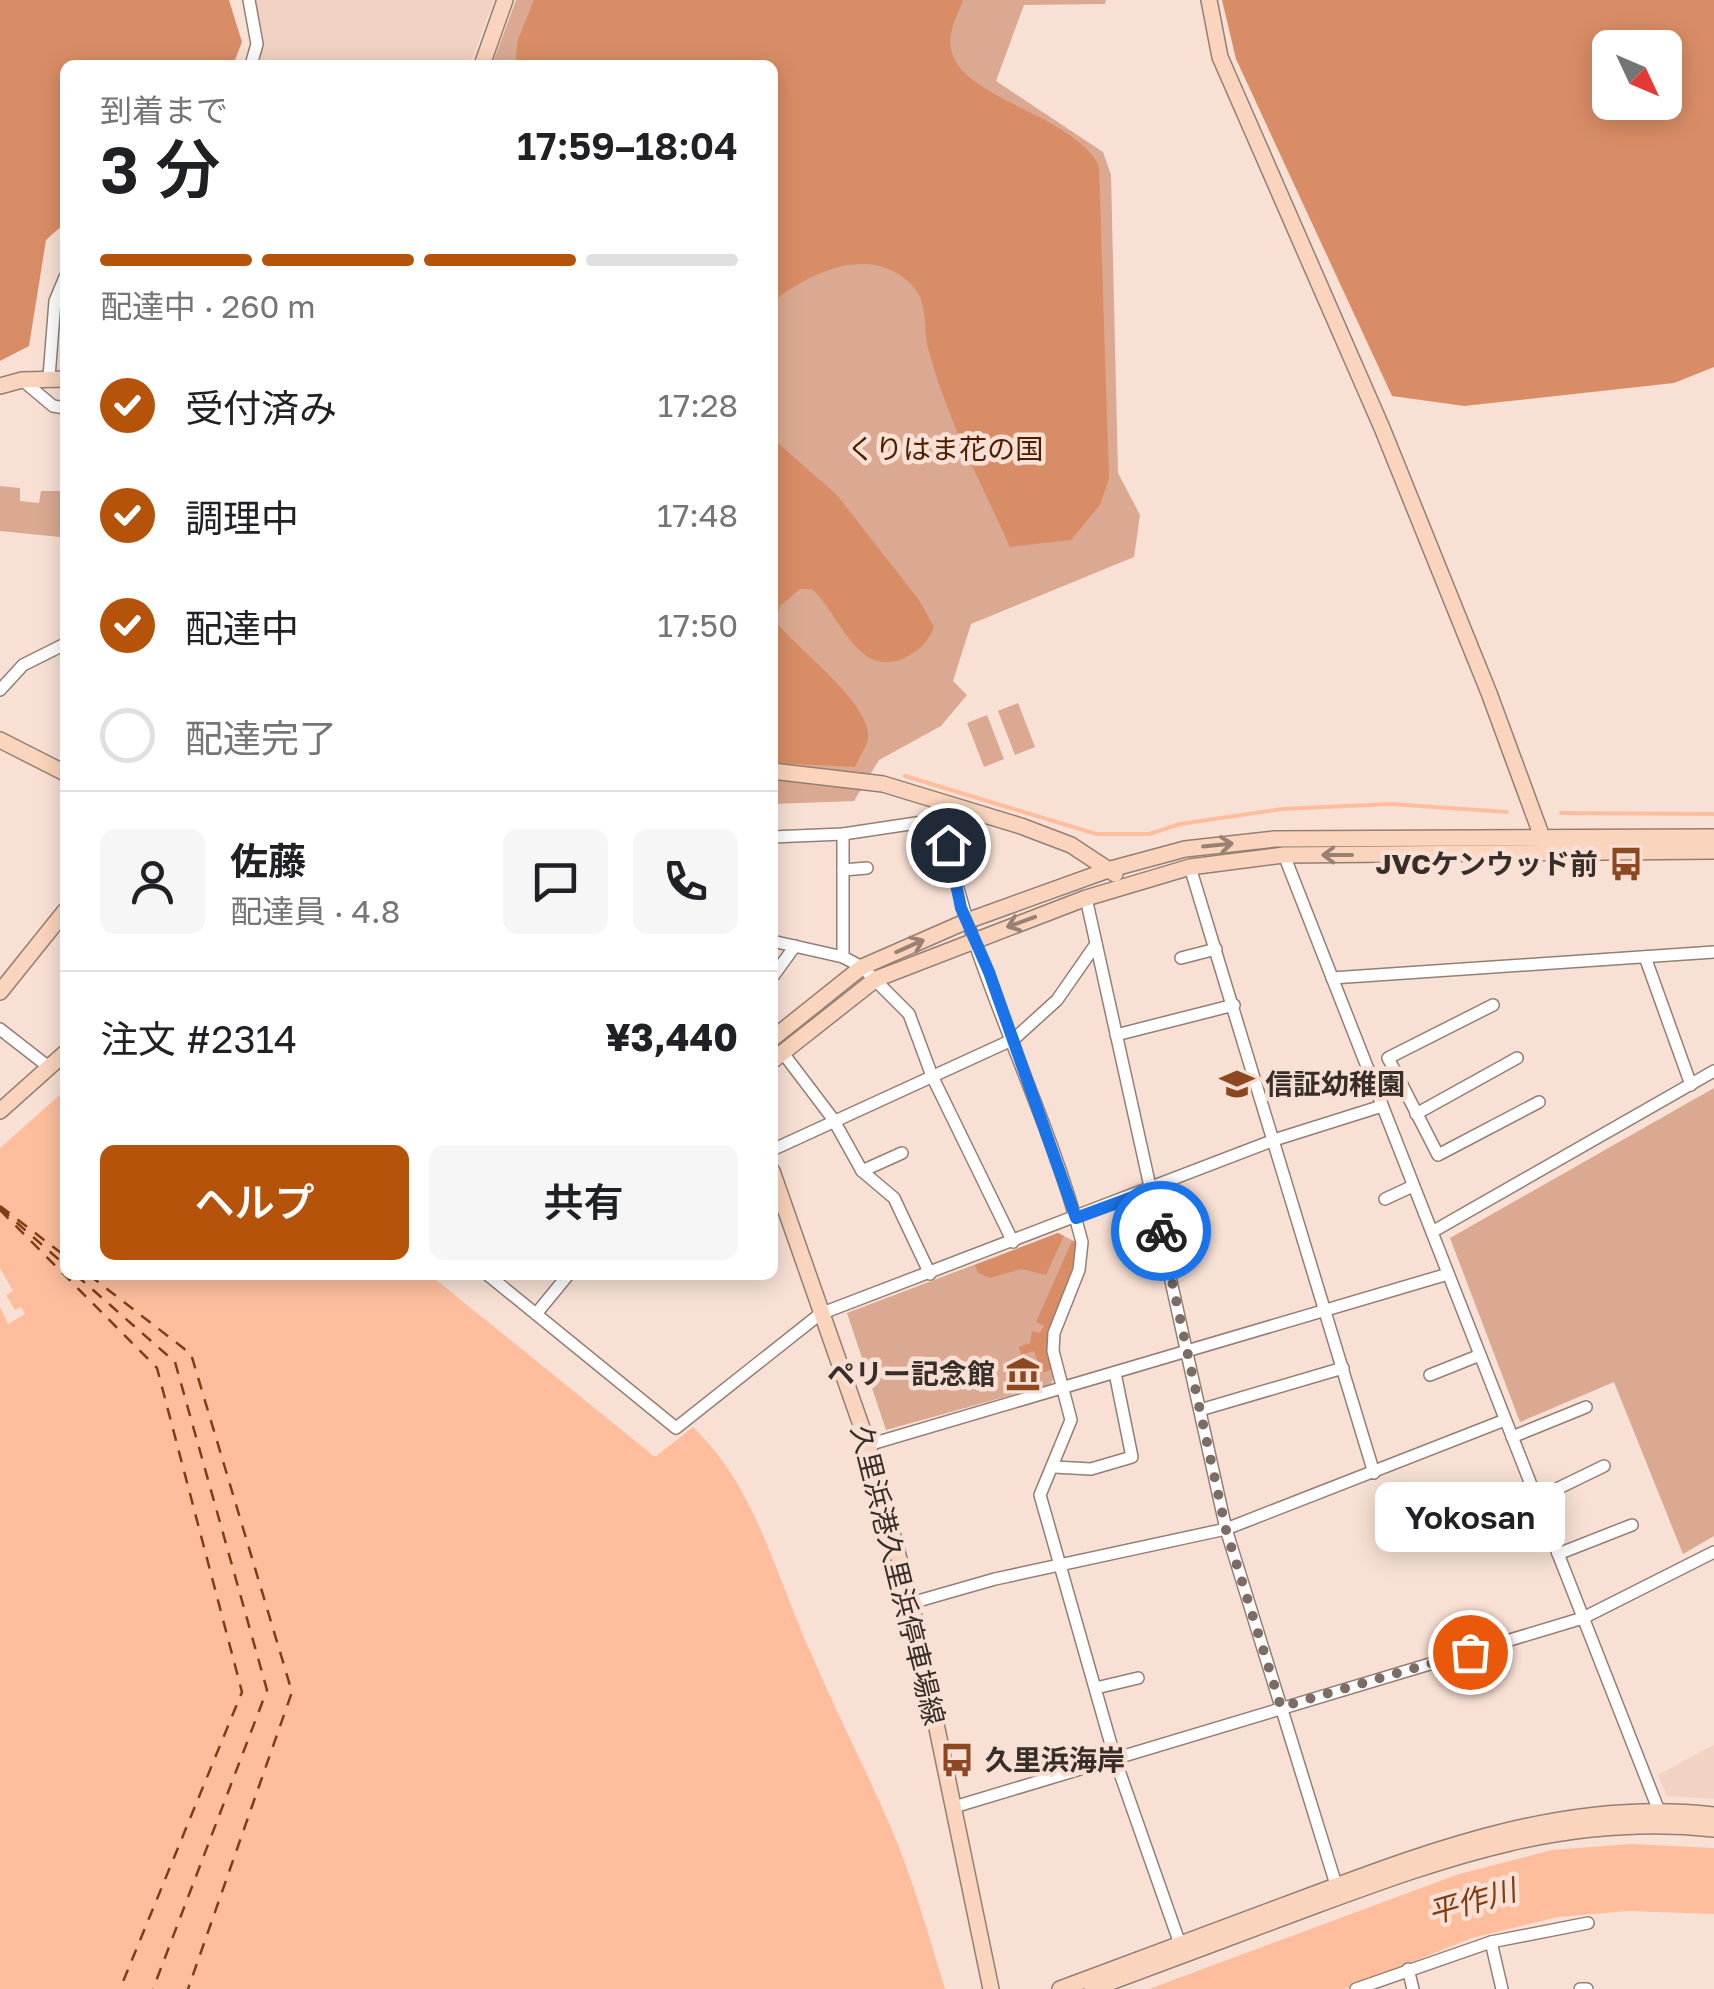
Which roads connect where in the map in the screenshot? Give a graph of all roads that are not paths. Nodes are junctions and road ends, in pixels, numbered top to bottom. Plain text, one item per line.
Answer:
1 (250, 0) edge
2 (505, 0) edge
3 (1209, 0) edge
4 (252, 60) edge
5 (484, 60) edge
6 (60, 289) edge
7 (57, 378) edge
8 (22, 380) junction
9 (0, 386) edge
10 (60, 407) edge
11 (60, 646) edge
12 (0, 690) edge
13 (0, 740) edge
14 (60, 770) edge
15 (778, 772) edge
16 (943, 804) junction
17 (944, 822) junction
18 (843, 834) junction
19 (778, 837) edge
20 (1714, 837) edge
21 (1545, 846) junction
22 (1714, 851) edge
23 (1284, 855) junction
24 (1190, 867) junction
25 (867, 868) dead end
26 (1111, 869) junction
27 (843, 870) junction
28 (1123, 885) junction
29 (1086, 898) junction
30 (60, 917) edge
31 (966, 921) junction
32 (976, 938) junction
33 (778, 943) edge
34 (1096, 944) junction
35 (794, 946) junction
36 (1216, 949) junction
37 (1714, 952) edge
38 (1645, 956) junction
39 (842, 957) junction
40 (1181, 958) dead end
41 (862, 967) junction
42 (778, 969) edge
43 (1332, 978) junction
44 (876, 979) junction
45 (0, 992) edge
46 (1234, 1005) junction
47 (1493, 1005) dead end
48 (0, 1029) edge
49 (778, 1034) edge
50 (1116, 1034) junction
51 (1014, 1039) junction
52 (778, 1057) edge
53 (60, 1058) edge
54 (1517, 1058) dead end
55 (50, 1068) junction
56 (1714, 1072) edge
57 (932, 1076) junction
58 (1398, 1077) junction
59 (1691, 1085) junction
60 (1374, 1086) junction
61 (1539, 1102) dead end
62 (1382, 1106) junction
63 (0, 1111) edge
64 (1416, 1114) junction
65 (834, 1119) junction
66 (1274, 1140) junction
67 (778, 1147) edge
68 (902, 1153) dead end
69 (862, 1172) junction
70 (778, 1184) edge
71 (1414, 1186) junction
72 (1152, 1190) junction
73 (1386, 1198) dead end
74 (1076, 1218) junction
75 (1432, 1232) junction
76 (1012, 1242) junction
77 (930, 1274) junction
78 (1448, 1274) junction
79 (494, 1280) edge
80 (564, 1280) edge
81 (1326, 1310) junction
82 (536, 1314) junction
83 (820, 1314) junction
84 (1189, 1349) junction
85 (1480, 1355) junction
86 (1343, 1368) junction
87 (1115, 1373) junction
88 (1430, 1375) dead end
89 (1065, 1386) junction
90 (1586, 1406) dead end
91 (1200, 1410) junction
92 (1506, 1420) junction
93 (1512, 1437) junction
94 (868, 1445) junction
95 (1604, 1466) dead end
96 (1054, 1467) junction
97 (1374, 1473) junction
98 (1536, 1499) junction
99 (1632, 1525) dead end
100 (1226, 1530) junction
101 (1714, 1552) edge
102 (1558, 1554) junction
103 (1058, 1568) junction
104 (911, 1603) junction
105 (1583, 1618) junction
106 (1138, 1678) dead end
107 (1096, 1688) junction
108 (1281, 1707) junction
109 (1116, 1762) junction
110 (954, 1807) junction
111 (1659, 1811) junction
112 (1714, 1815) edge
113 (1714, 1829) edge
114 (1338, 1891) junction
115 (1588, 1923) dead end
116 (1492, 1942) junction
117 (1180, 1944) junction
118 (1408, 1969) junction
119 (990, 1989) edge
120 (1060, 1989) edge
121 (1092, 1989) edge
122 (1356, 1989) edge
123 (1413, 1989) edge
124 (1502, 1989) edge

1 - 4 street
2 - 5 street
3 - 21 street
6 - 7 street
7 - 8 street
8 - 9 street
8 - 10 street
11 - 12 street
13 - 14 street
15 - 16 street
16 - 17 street
16 - 26 street
17 - 18 street
17 - 31 street
18 - 19 street
18 - 27 street
20 - 21 street
21 - 22 street
21 -> 23 street
26 -> 21 street
23 - 24 street
23 - 43 street
24 - 28 street
24 - 36 street
25 - 27 street
26 - 28 street
26 - 31 street
27 - 39 street
28 - 29 street
29 -> 32 street
29 - 34 street
30 - 45 street
31 - 32 street
41 -> 31 street
32 - 44 street
32 - 51 street
33 - 35 street
34 - 50 street
34 - 51 street
35 - 39 street
35 - 42 street
36 - 40 street
36 - 46 street
37 - 38 street
38 - 43 street
38 - 59 street
39 - 41 street
41 - 44 street
41 - 49 street
43 - 60 street
44 - 52 street
44 - 57 street
46 - 50 street
46 - 66 street
47 - 58 street
48 - 55 street
50 - 72 street
51 - 57 street
51 - 74 street
52 - 65 street
53 - 55 street
54 - 64 street
55 - 63 street
56 - 59 street
57 - 65 street
57 - 76 street
58 - 60 street
58 - 64 street
59 - 75 street
60 - 62 street
61 - 64 street
62 - 66 street
62 - 71 street
65 - 67 street
65 - 69 street
66 - 72 street
66 - 81 street
68 - 69 street
69 - 77 street
70 - 83 street, 久里浜港久里浜停車場線
71 - 73 street
71 - 75 street
72 - 74 street
72 - 84 street
74 - 76 street
74 - 89 street
75 - 78 street
76 - 77 street
77 - 83 street
78 - 81 street
78 - 85 street
79 - 82 street
80 - 82 street
81 - 84 street
81 - 86 street
82 - 83 street
83 - 94 street, 久里浜港久里浜停車場線
84 - 87 street
84 - 91 street
85 - 88 street
85 - 92 street
86 - 91 street
86 - 97 street
87 - 89 street
87 - 96 street
89 - 94 street
89 - 96 street
90 - 93 street
91 - 100 street
92 - 93 street
92 - 97 street
93 - 98 street
94 - 104 street, 久里浜港久里浜停車場線
95 - 98 street
96 - 103 street
97 - 100 street
98 - 102 street
99 - 102 street
100 - 103 street
100 - 108 street
101 - 105 street
102 - 105 street
103 - 104 street
103 - 107 street
104 - 110 street, 久里浜港久里浜停車場線
105 - 108 street
105 - 111 street
106 - 107 street
107 - 109 street
108 - 109 street
108 - 114 street
109 - 110 street
109 - 117 street
110 - 119 street, 久里浜港久里浜停車場線
111 - 112 street
111 - 114 street
113 - 114 street
114 - 117 street
114 - 121 street
115 - 116 street
116 - 118 street
116 - 124 street
117 - 120 street
118 - 122 street
118 - 123 street

